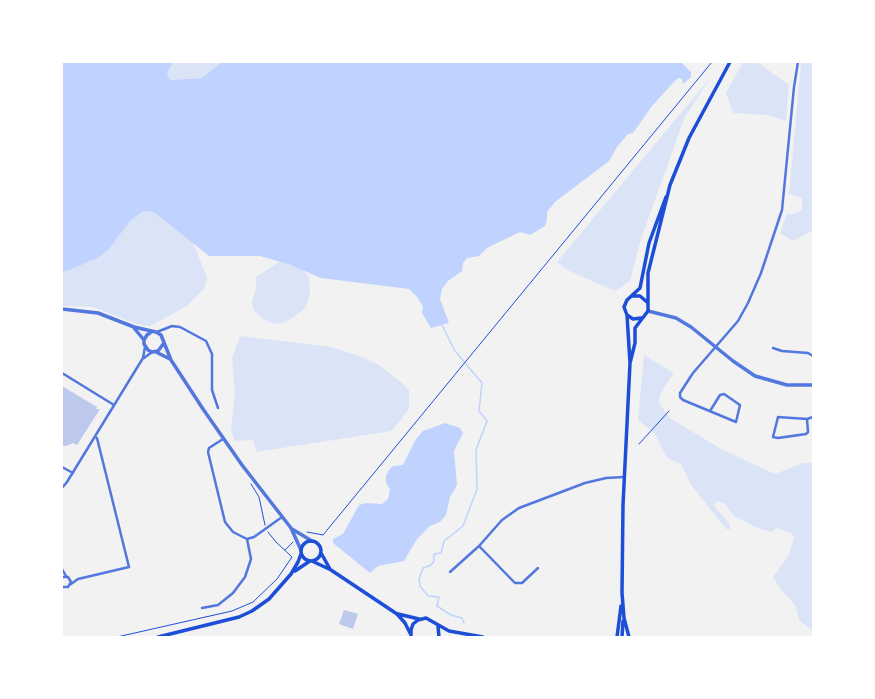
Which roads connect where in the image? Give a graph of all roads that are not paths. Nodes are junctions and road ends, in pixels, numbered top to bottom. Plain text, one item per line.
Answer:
1 (730, 62) edge
2 (798, 62) edge
3 (666, 197) junction
4 (631, 296) junction
5 (647, 302) junction
6 (62, 309) edge
7 (648, 311) junction
8 (627, 315) junction
9 (641, 318) junction
10 (134, 327) junction
11 (165, 331) junction
12 (154, 332) junction
13 (144, 340) junction
14 (164, 341) junction
15 (716, 346) junction
16 (145, 347) junction
17 (773, 348) dead end
18 (154, 352) junction
19 (813, 356) edge
20 (143, 358) junction
21 (171, 360) junction
22 (630, 364) junction
23 (62, 373) edge
24 (813, 385) edge
25 (114, 406) junction
26 (218, 408) dead end
27 (710, 411) junction
28 (813, 417) edge
29 (807, 419) junction
30 (95, 437) junction
31 (223, 439) junction
32 (62, 467) edge
33 (73, 473) junction
34 (624, 477) junction
35 (62, 488) edge
36 (282, 518) junction
37 (291, 528) junction
38 (247, 539) junction
39 (312, 541) junction
40 (479, 546) junction
41 (301, 552) junction
42 (321, 553) junction
43 (311, 561) junction
44 (538, 568) dead end
45 (62, 569) edge
46 (331, 570) junction
47 (450, 572) dead end
48 (291, 574) junction
49 (66, 576) junction
50 (62, 577) edge
51 (70, 578) junction
52 (78, 579) junction
53 (71, 584) junction
54 (62, 587) edge
55 (622, 603) junction
56 (202, 608) dead end
57 (396, 614) junction
58 (624, 618) junction
59 (420, 619) junction
60 (437, 625) junction
61 (411, 635) edge
62 (158, 637) edge
63 (439, 637) edge
64 (483, 637) edge
65 (617, 637) edge
66 (622, 637) edge
67 (629, 637) edge

1 - 3 main road
2 - 15 street
3 - 4 main road
3 - 5 main road
4 - 5 main road
4 - 8 main road
5 - 7 main road
6 - 10 street
7 - 9 main road
7 - 15 street
8 - 9 main road
8 - 22 main road
9 - 22 main road
10 - 12 street
10 - 13 street
11 - 12 street
11 - 14 street
11 - 26 street
12 - 13 street
12 - 14 street
13 - 16 street
14 - 18 street
14 - 21 street
15 - 24 street
15 - 27 street
16 - 18 street
16 - 20 street
17 - 19 street
18 - 20 street
18 - 21 street
20 - 25 street
21 - 31 street
22 - 34 main road
23 - 25 street
25 - 30 street
27 - 27 street
28 - 29 street
29 - 29 street
30 - 33 street
30 - 52 street
31 - 36 street
31 - 38 street
32 - 33 street
33 - 35 street
34 - 40 street
34 - 55 main road
36 - 37 street
36 - 38 street
37 - 39 street
37 - 41 street
38 - 56 street
39 - 41 main road
39 - 42 main road
40 - 44 street
40 - 47 street
41 - 43 main road
41 - 48 main road
42 - 43 main road
42 - 46 main road
43 - 46 main road
43 - 48 main road
45 - 49 street
46 - 57 main road
48 - 62 main road
49 - 50 street
49 - 51 street
51 - 52 street
51 - 53 street
52 - 53 street
53 - 54 street
55 - 58 main road
55 - 65 main road
57 - 59 main road
57 - 61 main road
58 - 66 main road
58 - 67 main road
59 - 60 main road
59 - 61 main road
60 - 63 main road
60 - 64 main road

